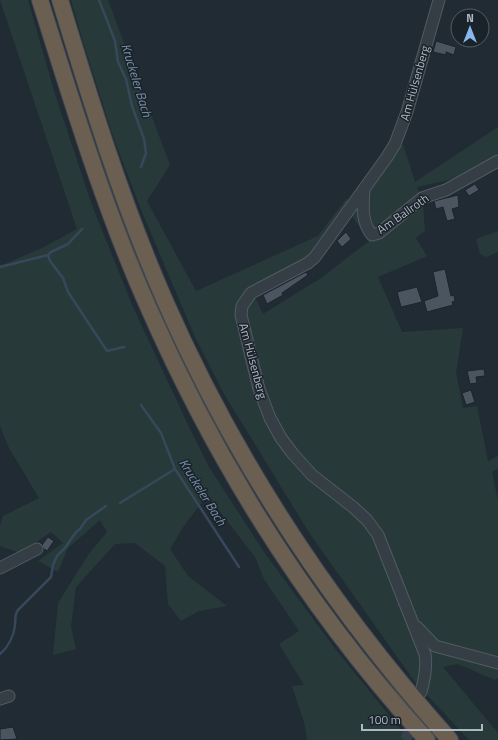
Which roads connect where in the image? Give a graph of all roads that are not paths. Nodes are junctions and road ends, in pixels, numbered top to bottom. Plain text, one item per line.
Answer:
1 (40, 0) edge
2 (60, 0) edge
3 (439, 0) edge
4 (498, 161) edge
5 (364, 189) junction
6 (37, 549) dead end
7 (0, 568) edge
8 (410, 618) junction
9 (435, 646) junction
10 (425, 654) junction
11 (498, 663) edge
12 (421, 692) tunnel mouth
13 (426, 740) edge
14 (450, 740) edge

1 - 13 highway
2 - 14 highway
3 - 5 street, Am Hülsenberg
4 - 5 street, Am Ballroth
5 - 8 street, Am Hülsenberg
6 - 7 street
8 - 9 street
8 - 10 street, Am Hülsenberg
9 - 10 street
9 - 11 street
10 - 12 street, Am Hülsenberg

